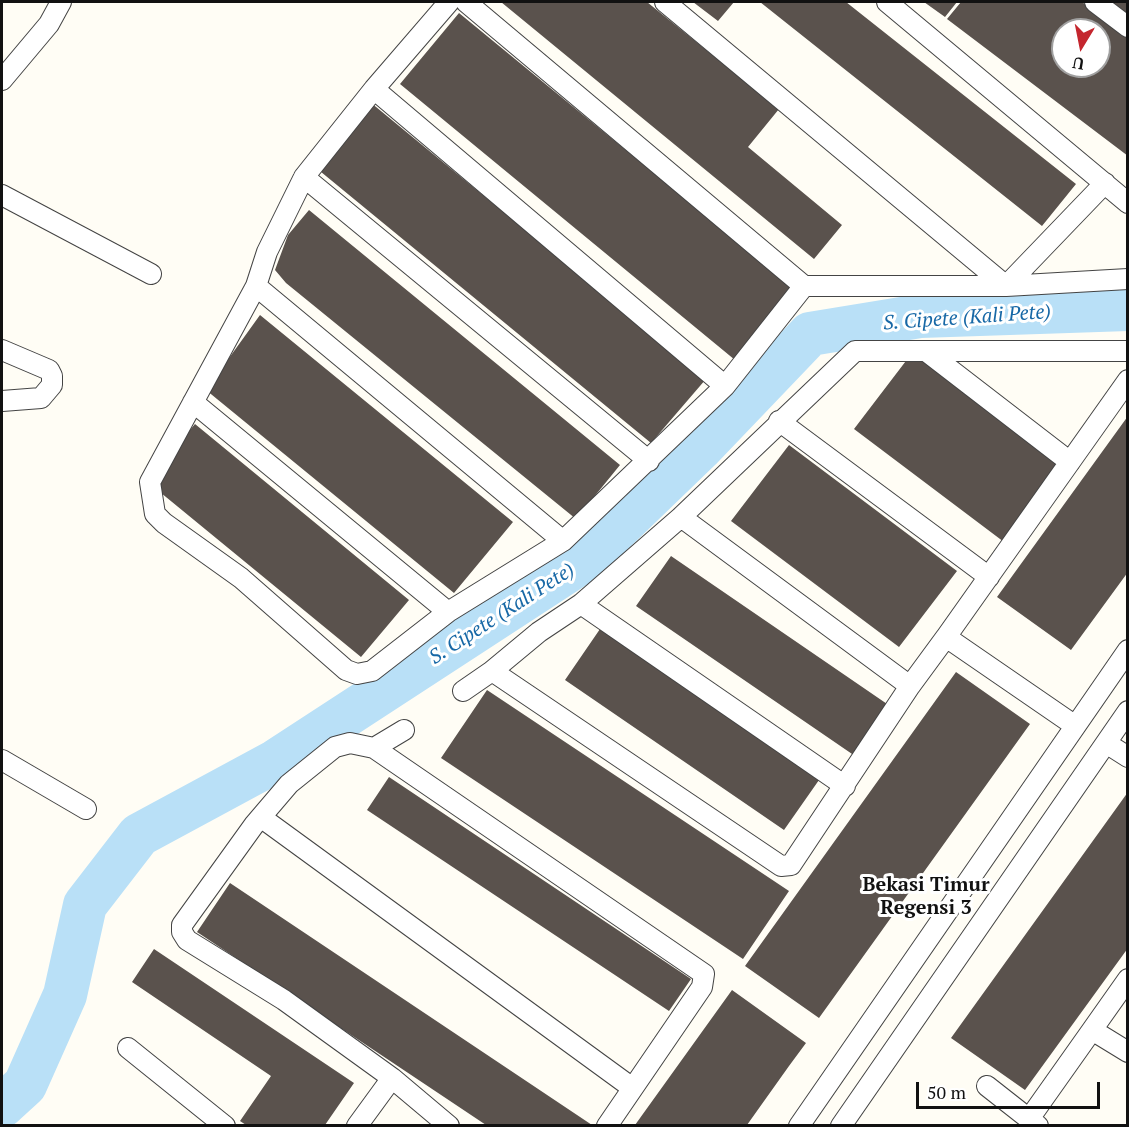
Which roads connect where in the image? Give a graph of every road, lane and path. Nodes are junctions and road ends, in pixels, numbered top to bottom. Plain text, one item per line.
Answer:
1 (61, 2) edge
2 (449, 2) edge
3 (466, 2) edge
4 (665, 2) edge
5 (887, 2) edge
6 (1095, 2) edge
7 (1128, 27) edge
8 (2, 80) edge
9 (374, 88) junction
10 (304, 177) junction
11 (1105, 183) junction
12 (2, 195) edge
13 (1128, 203) edge
14 (151, 274) dead end
15 (1128, 279) edge
16 (256, 286) junction
17 (804, 286) junction
18 (1006, 286) junction
19 (2, 350) edge
20 (926, 351) junction
21 (1128, 351) edge
22 (1128, 380) edge
23 (725, 386) junction
24 (2, 401) edge
25 (193, 402) junction
26 (779, 421) junction
27 (649, 461) junction
28 (1070, 462) junction
29 (681, 517) junction
30 (563, 541) junction
31 (989, 577) junction
32 (581, 604) junction
33 (448, 612) junction
34 (946, 637) junction
35 (1128, 650) edge
36 (492, 671) junction
37 (910, 686) junction
38 (463, 691) dead end
39 (1128, 711) edge
40 (1074, 725) junction
41 (404, 730) dead end
42 (1106, 743) junction
43 (374, 748) junction
44 (1128, 757) edge
45 (2, 760) edge
46 (845, 786) junction
47 (86, 809) dead end
48 (262, 818) junction
49 (1128, 979) edge
50 (870, 1024) junction
51 (1092, 1030) junction
52 (898, 1042) junction
53 (128, 1048) dead end
54 (1128, 1052) edge
55 (392, 1078) junction
56 (987, 1086) dead end
57 (631, 1087) junction
58 (1033, 1122) edge
59 (225, 1125) edge
60 (357, 1125) edge
61 (449, 1125) edge
62 (606, 1125) edge
63 (799, 1125) edge
64 (841, 1125) edge

1 - 8 street
2 - 9 street
3 - 17 street
4 - 18 street
5 - 11 street
6 - 7 street
9 - 10 street
9 - 23 street
10 - 16 street
10 - 27 street
11 - 13 street
11 - 18 street
12 - 14 street
15 - 18 street
16 - 25 street
16 - 30 street
17 - 18 street
17 - 23 street
19 - 24 street
20 - 21 street
20 - 26 street
20 - 28 street
22 - 28 street
23 - 27 street
25 - 33 street
25 - 33 street
26 - 29 street
26 - 31 street
27 - 30 street
28 - 31 street
29 - 32 street
29 - 37 street
30 - 33 street
31 - 34 street
32 - 36 street
32 - 46 street
34 - 37 street
34 - 40 street
35 - 40 street
36 - 38 street
36 - 46 street
37 - 46 street
39 - 42 street
40 - 50 street
41 - 43 street
42 - 44 street
42 - 52 street
43 - 48 street
43 - 57 street
45 - 47 street
48 - 55 street
48 - 57 street
49 - 51 street
50 - 52 street
50 - 63 street
51 - 54 street
51 - 58 street
52 - 64 street
53 - 59 street
55 - 60 street
55 - 61 street
56 - 58 street
57 - 62 street

